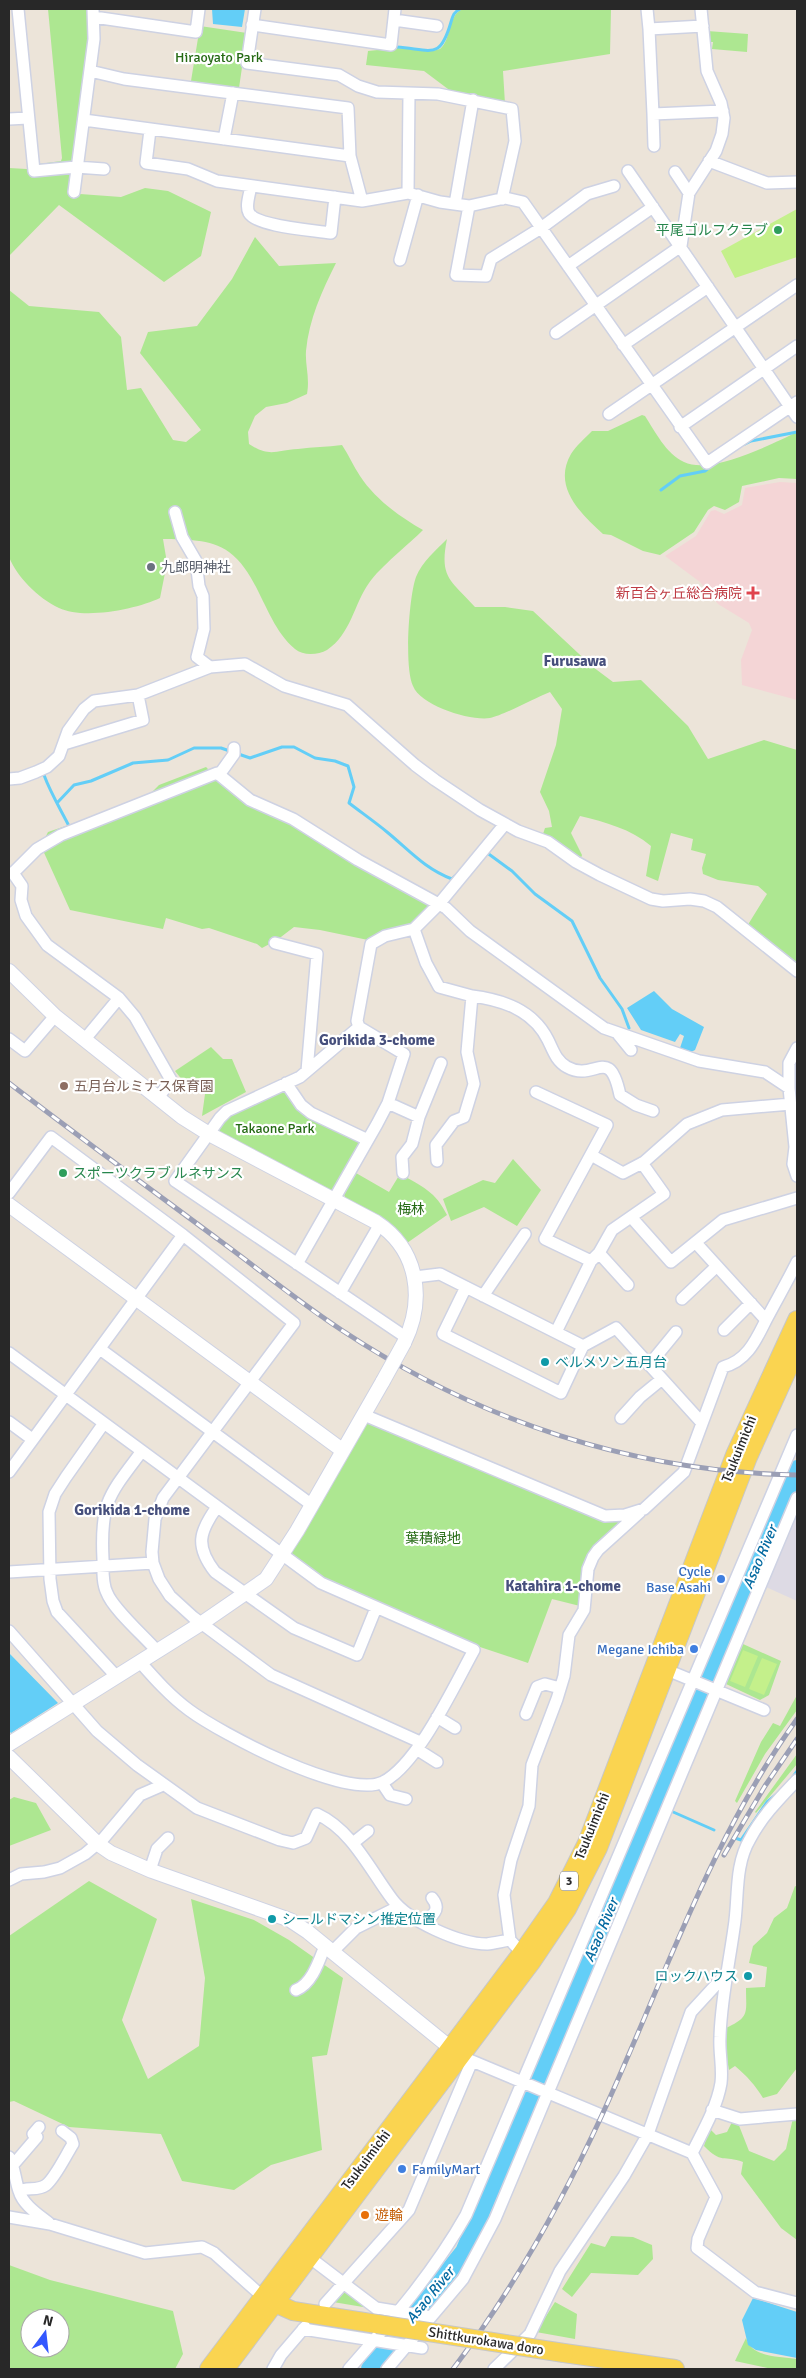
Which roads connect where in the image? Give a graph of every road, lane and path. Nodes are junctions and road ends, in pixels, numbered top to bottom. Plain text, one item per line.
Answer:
1 (18, 9) edge
2 (199, 9) edge
3 (255, 9) edge
4 (647, 9) edge
5 (701, 9) edge
6 (93, 13) edge
7 (394, 14) edge
8 (252, 25) junction
9 (437, 26) dead end
10 (703, 26) junction
11 (649, 29) junction
12 (90, 71) junction
13 (233, 93) junction
14 (409, 94) junction
15 (473, 100) junction
16 (724, 111) junction
17 (653, 114) junction
18 (28, 118) junction
19 (9, 119) edge
20 (84, 120) junction
21 (150, 130) junction
22 (224, 139) junction
23 (654, 146) dead end
24 (350, 156) junction
25 (709, 161) junction
26 (76, 167) junction
27 (104, 169) dead end
28 (628, 171) dead end
29 (675, 172) dead end
30 (797, 182) edge
31 (251, 186) junction
32 (614, 186) dead end
33 (74, 192) dead end
34 (690, 192) junction
35 (413, 194) junction
36 (335, 198) junction
37 (362, 200) junction
38 (502, 200) junction
39 (455, 204) junction
40 (469, 206) junction
41 (653, 207) junction
42 (541, 228) junction
43 (681, 246) junction
44 (400, 260) dead end
45 (568, 266) junction
46 (797, 285) edge
47 (708, 287) junction
48 (595, 306) junction
49 (736, 327) junction
50 (556, 333) dead end
51 (623, 345) junction
52 (797, 346) edge
53 (765, 369) junction
54 (651, 387) junction
55 (794, 404) edge
56 (609, 414) dead end
57 (797, 417) edge
58 (680, 427) junction
59 (175, 512) dead end
60 (210, 667) junction
61 (138, 695) junction
62 (64, 744) junction
63 (234, 751) dead end
64 (219, 775) junction
65 (9, 779) edge
66 (505, 824) junction
67 (11, 873) edge
68 (439, 904) junction
69 (414, 928) junction
70 (275, 943) dead end
71 (9, 971) edge
72 (797, 971) edge
73 (472, 996) junction
74 (119, 998) junction
75 (55, 1016) junction
76 (359, 1027) junction
77 (618, 1034) junction
78 (85, 1039) junction
79 (9, 1040) edge
80 (797, 1048) edge
81 (631, 1050) dead end
82 (441, 1063) dead end
83 (307, 1072) junction
84 (286, 1084) junction
85 (789, 1088) junction
86 (536, 1092) dead end
87 (158, 1098) junction
88 (388, 1103) junction
89 (791, 1104) junction
90 (653, 1111) dead end
91 (419, 1117) junction
92 (209, 1134) junction
93 (368, 1140) junction
94 (591, 1155) junction
95 (438, 1161) dead end
96 (642, 1163) junction
97 (403, 1173) dead end
98 (797, 1176) edge
99 (9, 1193) edge
100 (797, 1198) edge
101 (334, 1199) junction
102 (9, 1204) edge
103 (632, 1218) junction
104 (380, 1224) junction
105 (525, 1234) dead end
106 (183, 1236) junction
107 (696, 1243) junction
108 (595, 1257) junction
109 (797, 1262) edge
110 (297, 1264) junction
111 (717, 1266) junction
112 (415, 1278) junction
113 (628, 1285) dead end
114 (466, 1287) junction
115 (340, 1293) junction
116 (483, 1296) junction
117 (136, 1299) junction
118 (682, 1299) dead end
119 (751, 1303) junction
120 (766, 1320) junction
121 (797, 1320) edge
122 (724, 1330) dead end
123 (556, 1332) junction
124 (676, 1332) dead end
125 (406, 1341) junction
126 (583, 1346) junction
127 (100, 1349) junction
128 (797, 1349) edge
129 (9, 1353) edge
130 (650, 1365) junction
131 (662, 1379) junction
132 (250, 1382) junction
133 (67, 1394) junction
134 (364, 1415) junction
135 (622, 1418) dead end
136 (9, 1422) edge
137 (104, 1423) junction
138 (702, 1423) junction
139 (212, 1431) junction
140 (797, 1435) edge
141 (32, 1439) junction
142 (342, 1450) junction
143 (142, 1451) junction
144 (9, 1472) edge
145 (178, 1478) junction
146 (797, 1498) edge
147 (312, 1505) junction
148 (217, 1507) junction
149 (644, 1510) junction
150 (282, 1555) junction
151 (153, 1563) junction
152 (103, 1567) junction
153 (50, 1570) junction
154 (9, 1572) edge
155 (247, 1594) junction
156 (376, 1608) junction
157 (202, 1623) junction
158 (9, 1631) edge
159 (157, 1652) junction
160 (140, 1662) junction
161 (667, 1670) junction
162 (116, 1676) junction
163 (695, 1682) junction
164 (560, 1688) junction
165 (715, 1690) junction
166 (73, 1704) junction
167 (764, 1710) dead end
168 (526, 1714) dead end
169 (437, 1717) junction
170 (455, 1728) dead end
171 (9, 1744) edge
172 (419, 1746) junction
173 (9, 1757) edge
174 (438, 1762) dead end
175 (797, 1780) edge
176 (382, 1783) junction
177 (163, 1785) junction
178 (406, 1799) dead end
179 (368, 1832) dead end
180 (168, 1838) dead end
181 (353, 1843) junction
182 (98, 1844) junction
183 (150, 1870) junction
184 (9, 1880) edge
185 (432, 1898) dead end
186 (398, 1906) junction
187 (421, 1922) junction
188 (510, 1940) junction
189 (329, 1949) junction
190 (522, 1954) junction
191 (725, 1976) junction
192 (296, 1990) dead end
193 (460, 2055) junction
194 (526, 2083) junction
195 (546, 2090) junction
196 (712, 2110) junction
197 (797, 2114) edge
198 (39, 2126) dead end
199 (62, 2131) dead end
200 (648, 2134) junction
201 (692, 2153) junction
202 (11, 2161) edge
203 (15, 2186) edge
204 (9, 2217) edge
205 (50, 2224) junction
206 (309, 2257) junction
207 (344, 2283) junction
208 (268, 2301) junction
209 (325, 2304) dead end
210 (797, 2304) edge
211 (401, 2312) junction
212 (426, 2316) junction
213 (376, 2335) junction
214 (403, 2345) junction
215 (422, 2348) dead end
216 (209, 2369) edge
217 (225, 2369) edge
218 (273, 2369) edge
219 (349, 2369) edge
220 (387, 2369) edge
221 (494, 2369) edge
222 (674, 2369) edge

1 - 18 street
2 - 6 street
3 - 8 street
4 - 11 street
5 - 10 street
6 - 12 street
7 - 8 street
7 - 9 street
8 - 14 street
10 - 11 street
10 - 16 street
11 - 17 street
12 - 13 street
12 - 20 street
13 - 22 street
13 - 24 street
14 - 15 street
14 - 35 street
15 - 38 street
15 - 39 street
16 - 17 street
16 - 25 street
17 - 23 street
18 - 19 street
18 - 26 street
20 - 21 street
20 - 26 street
21 - 22 street
21 - 31 street
22 - 24 street
24 - 37 street
25 - 30 street
25 - 34 street
26 - 27 street
26 - 33 street
28 - 41 street
29 - 34 street
31 - 36 street
31 - 36 street
32 - 42 street
34 - 43 street
35 - 37 street
35 - 39 street
35 - 44 street
36 - 37 street
38 - 40 street
38 - 42 street
39 - 40 street
40 - 42 street
41 - 43 street
41 - 45 street
42 - 45 street
43 - 47 street
43 - 48 street
45 - 48 street
46 - 49 street
47 - 49 street
47 - 51 street
48 - 50 street
48 - 51 street
49 - 53 street
49 - 54 street
51 - 54 street
52 - 53 street
53 - 55 street
53 - 58 street
54 - 56 street
54 - 58 street
55 - 57 street
55 - 58 street
59 - 60 street
60 - 61 street
60 - 66 street
61 - 62 street
61 - 62 street
62 - 65 street
63 - 64 street
64 - 67 street
64 - 68 street
66 - 68 street
66 - 72 street
67 - 74 street
68 - 69 street
68 - 77 street
69 - 73 street
69 - 76 street
70 - 83 street
71 - 75 street
73 - 90 street
73 - 95 street
74 - 78 street
74 - 87 street
75 - 78 street
75 - 79 street
76 - 83 street
76 - 88 street
77 - 81 street
77 - 85 street
78 - 87 street
80 - 85 street
82 - 91 street
83 - 84 street
84 - 92 street
84 - 93 street
85 - 89 street
86 - 94 street
87 - 92 street
88 - 91 street
88 - 93 street
89 - 96 street
89 - 98 street
91 - 97 street
92 - 101 street
92 - 110 street
93 - 101 street
94 - 96 street
94 - 108 street
96 - 103 street
99 - 106 street
100 - 107 street
101 - 104 street
101 - 110 street
102 - 117 street
103 - 107 street
103 - 108 street
104 - 112 street
104 - 115 street
105 - 116 street
106 - 117 street
106 - 132 street
107 - 111 street
108 - 113 street
108 - 123 street
109 - 120 street
110 - 115 street
111 - 118 street
111 - 119 street
112 - 114 street
112 - 125 street
114 - 116 street
114 - 126 street
115 - 125 street
116 - 123 street
117 - 127 street
117 - 132 street
119 - 120 street
119 - 122 street
120 - 138 street
121 - 190 main road, Tsukuimichi / 3
123 - 126 street
124 - 130 street
125 - 134 street, bridge
126 - 130 street
127 - 133 street
127 - 139 street
128 - 161 main road, Tsukuimichi / 3
129 - 133 street
130 - 131 street
131 - 135 street
131 - 138 street
132 - 139 street
132 - 142 street
133 - 137 street
133 - 141 street
134 - 142 street
134 - 149 street
136 - 141 street
137 - 143 street
137 - 153 street
138 - 149 street
139 - 145 street
139 - 147 street
140 - 163 street
141 - 144 street
142 - 147 street
143 - 145 street
143 - 152 street
145 - 148 street
145 - 151 street
146 - 165 street
147 - 150 street
148 - 150 street
148 - 155 street
149 - 164 street
150 - 155 street
150 - 156 street
151 - 152 street
151 - 157 street
152 - 153 street
152 - 159 street
153 - 154 street
153 - 162 street
155 - 156 street
155 - 157 street
156 - 169 street
157 - 159 street
157 - 172 street
158 - 166 street
159 - 160 street
160 - 162 street
160 - 176 street
161 - 163 street
161 - 193 main road, Tsukuimichi / 3
162 - 166 street
163 - 165 street
163 - 194 street
164 - 168 street
164 - 188 street
165 - 167 street
165 - 195 street
166 - 171 street
166 - 177 street
169 - 170 street
169 - 172 street
172 - 174 street
172 - 176 street
173 - 182 street
175 - 191 street
176 - 178 street
177 - 181 street
177 - 182 street
179 - 181 street
180 - 183 street
181 - 186 street
182 - 183 street
182 - 184 street
183 - 189 street
185 - 187 street
186 - 187 street
186 - 189 street
187 - 188 street
188 - 190 street
189 - 192 street
189 - 193 street
190 - 193 main road, Tsukuimichi / 3
191 - 196 street
191 - 200 street
193 - 194 street
193 - 206 main road, Tsukuimichi / 3
193 - 207 street
193 - 208 main road, Tsukuimichi / 3
194 - 195 street
194 - 211 street
195 - 200 street
195 - 212 street
196 - 197 street
196 - 201 street
198 - 202 street
199 - 203 street
200 - 201 street
200 - 221 street
201 - 210 street
202 - 203 street
203 - 205 street
204 - 205 street
205 - 208 street
206 - 207 street
206 - 208 main road, Tsukuimichi / 3
207 - 209 street
207 - 211 street
208 - 213 main road, Shittkurokawa doro
208 - 216 main road, Tsukuimichi / 3
208 - 217 main road, Tsukuimichi / 3
211 - 212 street
211 - 213 street
212 - 214 street
213 - 214 street
213 - 218 street
213 - 219 street
213 - 222 main road, Shittkurokawa doro, bridge
214 - 215 street
214 - 220 street

